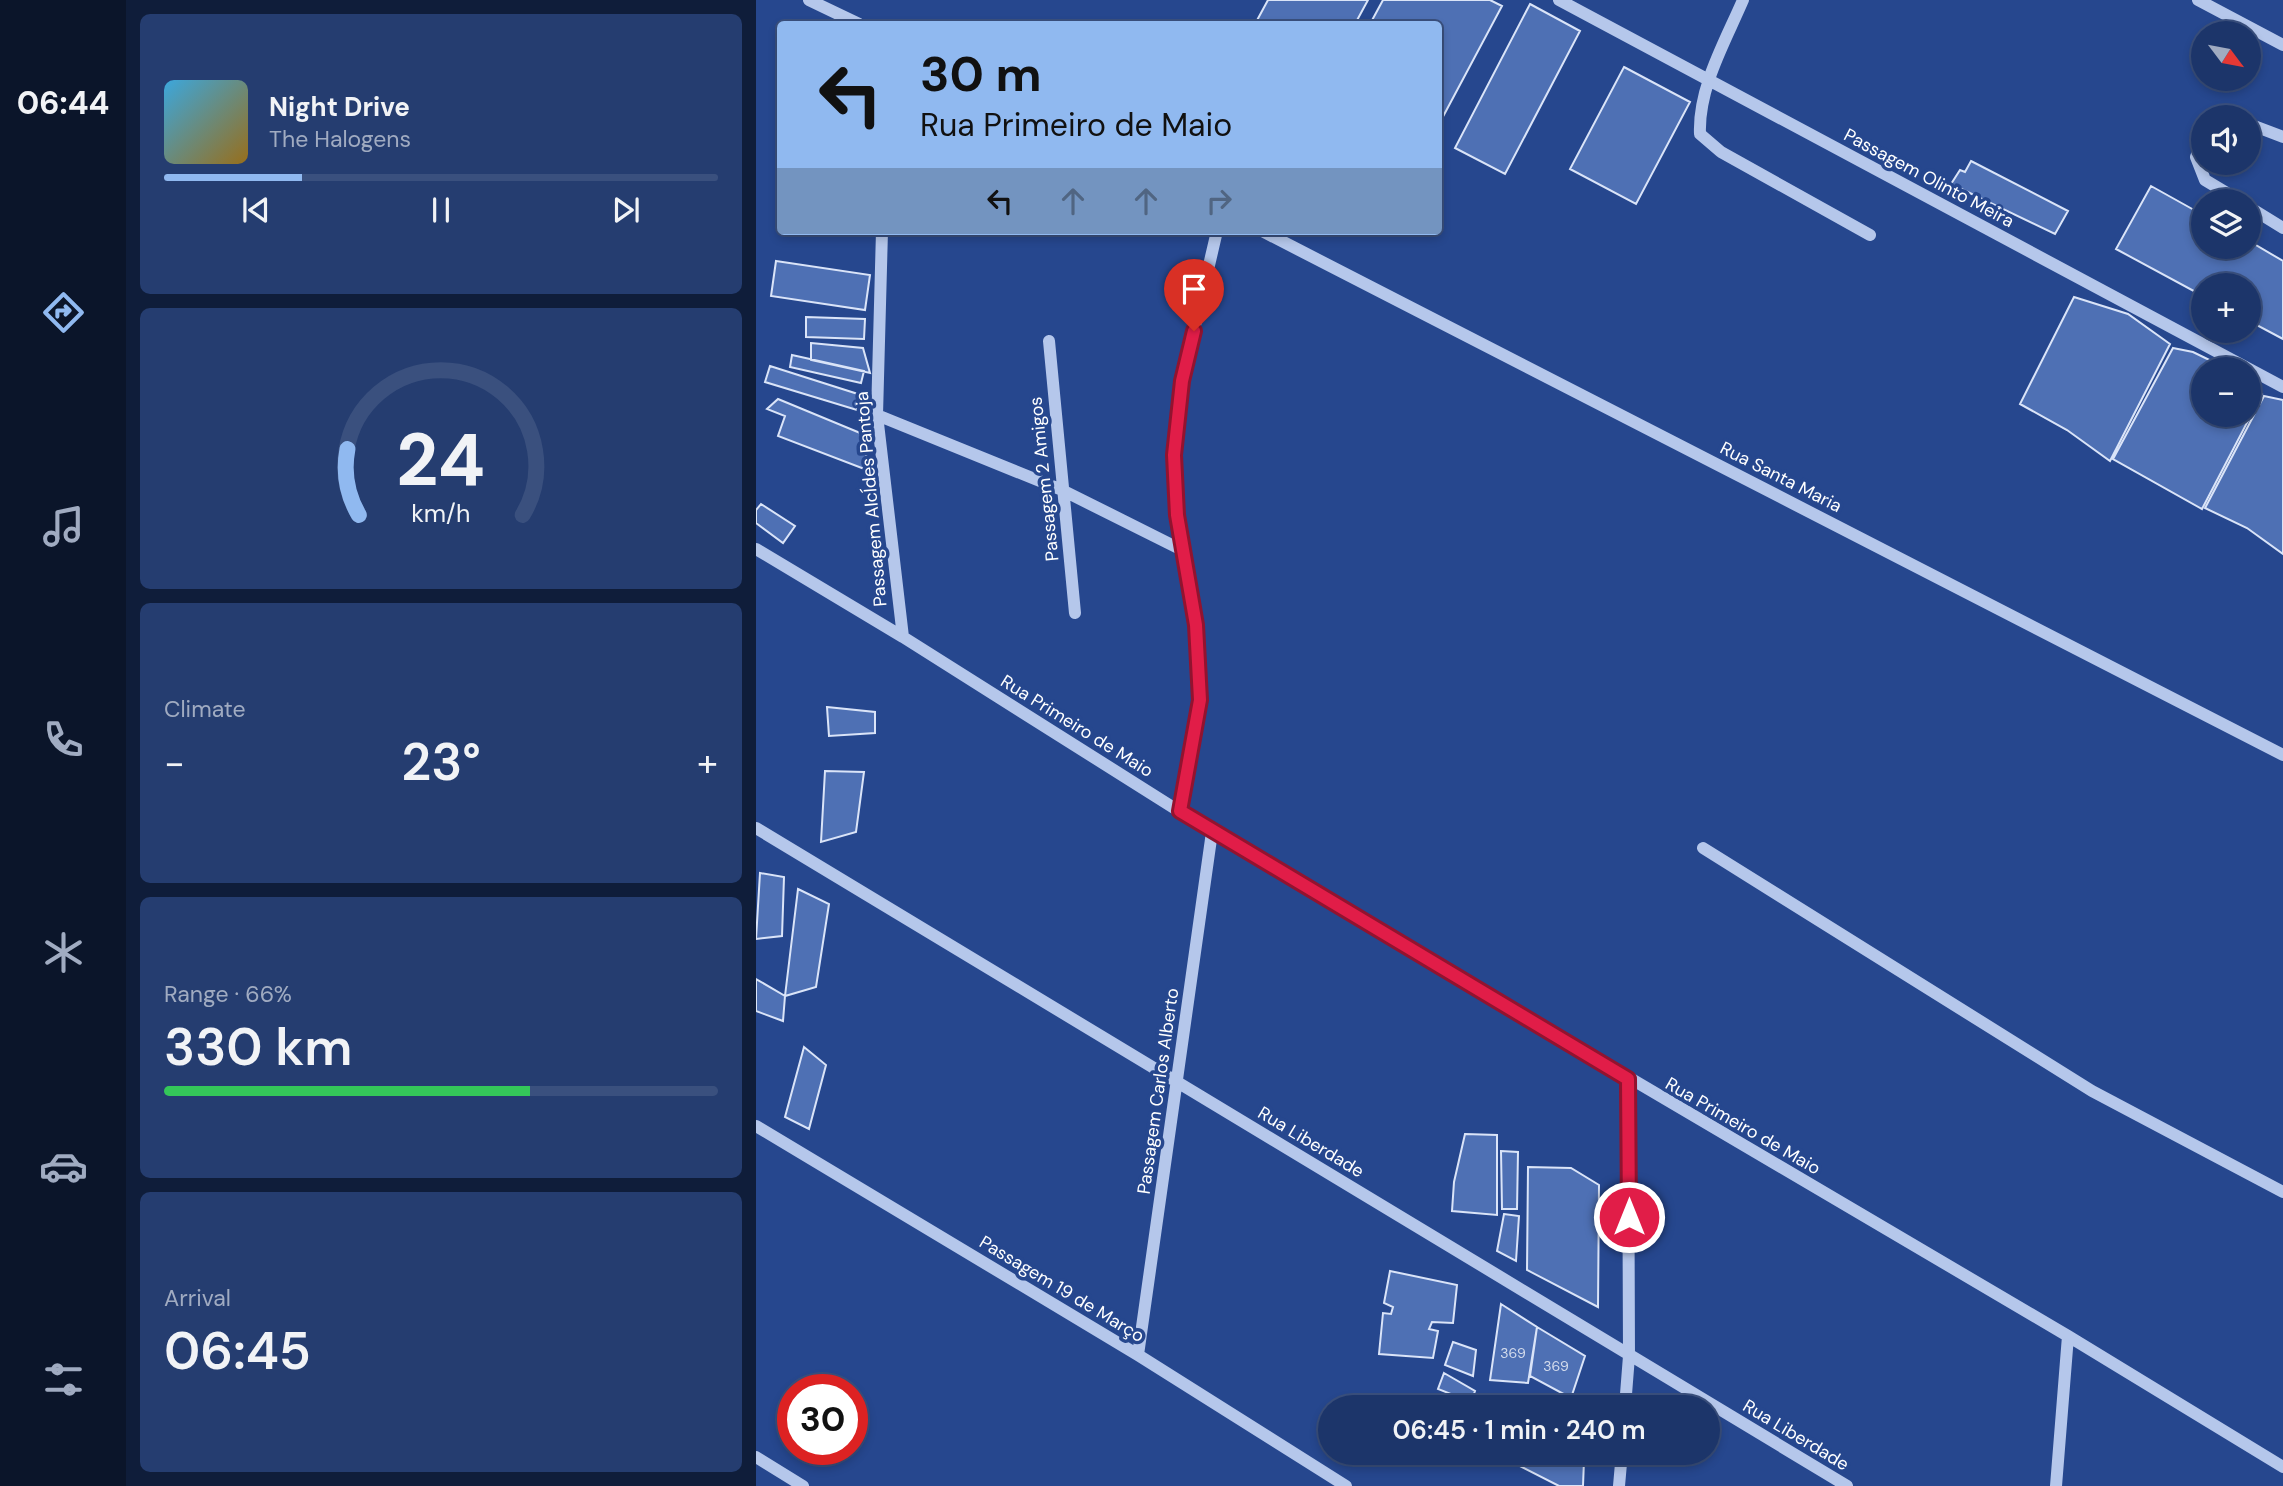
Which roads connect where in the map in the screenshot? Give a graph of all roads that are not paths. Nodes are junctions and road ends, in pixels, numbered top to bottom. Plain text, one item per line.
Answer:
1 (809, 0) edge
2 (1559, 0) edge
3 (1743, 0) edge
4 (2198, 0) edge
5 (853, 21) edge
6 (2283, 45) edge
7 (1709, 80) junction
8 (2261, 129) edge
9 (2283, 137) edge
10 (2203, 175) edge
11 (2220, 189) edge
12 (2261, 214) edge
13 (2283, 228) edge
14 (882, 235) edge
15 (1216, 235) edge
16 (1270, 235) edge
17 (1870, 235) dead end
18 (1049, 341) dead end
19 (2283, 387) edge
20 (877, 415) junction
21 (1062, 491) junction
22 (756, 550) edge
23 (1184, 551) junction
24 (1075, 612) dead end
25 (902, 637) junction
26 (2283, 755) edge
27 (1180, 811) junction
28 (756, 828) edge
29 (1212, 832) junction
30 (1703, 848) dead end
31 (1628, 1079) junction
32 (1177, 1081) junction
33 (756, 1126) edge
34 (2283, 1192) edge
35 (2068, 1336) junction
36 (1139, 1355) junction
37 (1629, 1356) junction
38 (1626, 1395) edge
39 (756, 1457) edge
40 (1621, 1465) edge
41 (2283, 1467) edge
42 (803, 1486) edge
43 (1346, 1486) edge
44 (1619, 1486) edge
45 (1847, 1486) edge
46 (2056, 1486) edge

1 - 5 street
2 - 7 street, Passagem Olinto Meira
3 - 7 street
4 - 6 street
7 - 17 street
7 - 19 street, Passagem Olinto Meira
8 - 9 street
10 - 11 street
12 - 13 street
14 - 20 street, Passagem AlcÍdes Pantoja
15 - 23 street
16 - 26 street, Rua Santa Maria
18 - 21 street, Passagem 2 Amigos
20 - 21 street
20 - 25 street, Passagem AlcÍdes Pantoja
21 - 23 street
21 - 24 street, Passagem 2 Amigos
22 - 25 street, Rua Primeiro de Maio
23 - 27 street
25 - 27 street, Rua Primeiro de Maio
27 - 29 street, Rua Primeiro de Maio
28 - 32 street, Rua Liberdade
29 - 31 street, Rua Primeiro de Maio
29 - 32 street, Passagem Carlos Alberto
30 - 34 street
31 - 35 street, Rua Primeiro de Maio
31 - 37 street
32 - 36 street, Passagem Carlos Alberto
32 - 37 street, Rua Liberdade
33 - 36 street, Passagem 19 de Março
35 - 41 street, Rua Primeiro de Maio
35 - 46 street
36 - 43 street, Passagem 19 de Março
37 - 38 street
37 - 45 street, Rua Liberdade
39 - 42 street
40 - 44 street

